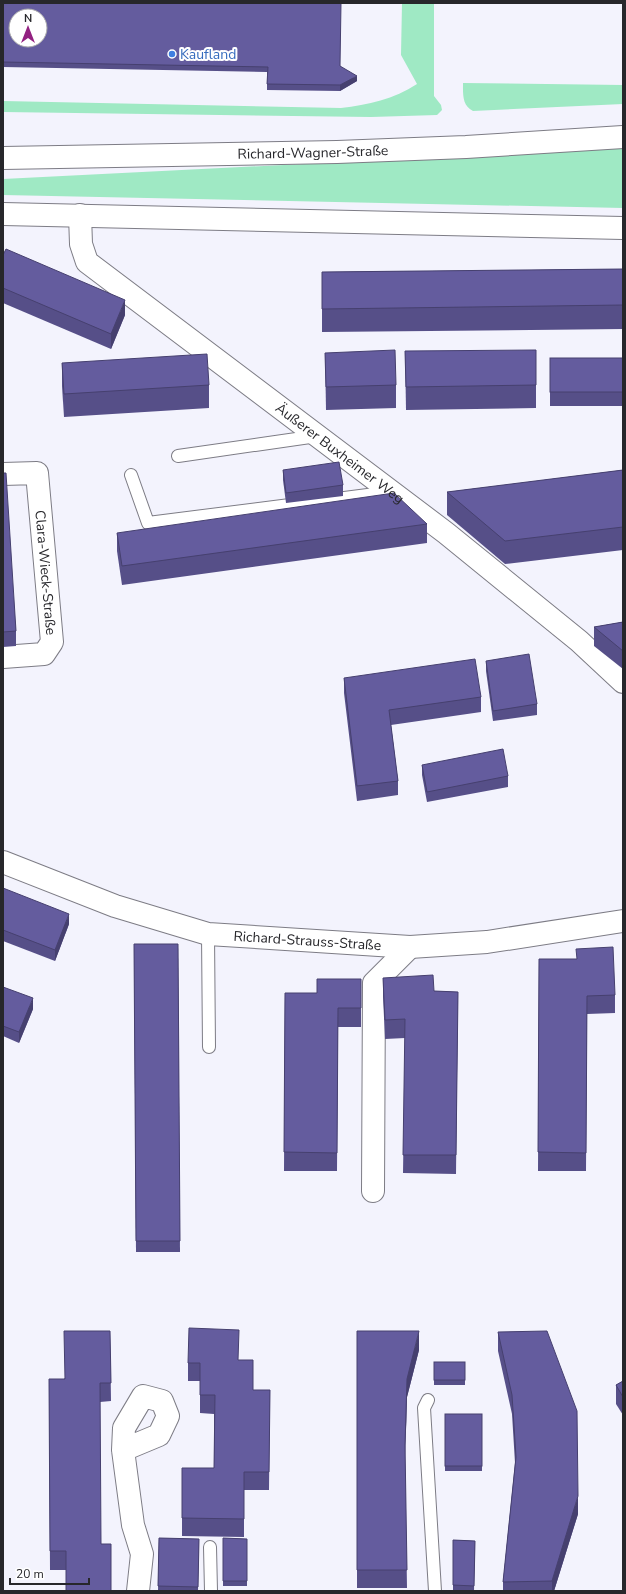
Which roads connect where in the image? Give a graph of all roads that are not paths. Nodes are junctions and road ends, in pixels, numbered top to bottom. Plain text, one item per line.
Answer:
1 (623, 137) edge
2 (3, 158) edge
3 (3, 214) edge
4 (80, 215) junction
5 (623, 228) edge
6 (317, 436) junction
7 (178, 456) dead end
8 (3, 474) edge
9 (131, 475) dead end
10 (391, 492) junction
11 (3, 657) edge
12 (623, 682) edge
13 (3, 862) edge
14 (623, 920) edge
15 (208, 934) junction
16 (410, 947) junction
17 (209, 1046) dead end
18 (373, 1191) dead end
19 (428, 1400) dead end
20 (123, 1450) dead end
21 (210, 1547) dead end
22 (138, 1591) edge
23 (211, 1591) edge
24 (435, 1591) edge

1 - 2 street, Richard-Wagner-Straße
3 - 4 street
4 - 5 street
4 - 6 street, Äußerer Buxheimer Weg
6 - 7 lane
6 - 10 street, Äußerer Buxheimer Weg
8 - 11 street, Clara-Wieck-Straße
9 - 10 lane
10 - 12 street, Äußerer Buxheimer Weg
13 - 15 street, Richard-Strauss-Straße
14 - 16 street, Richard-Strauss-Straße
15 - 16 street, Richard-Strauss-Straße
15 - 17 lane
16 - 18 street
19 - 24 lane
20 - 22 street
21 - 23 lane

